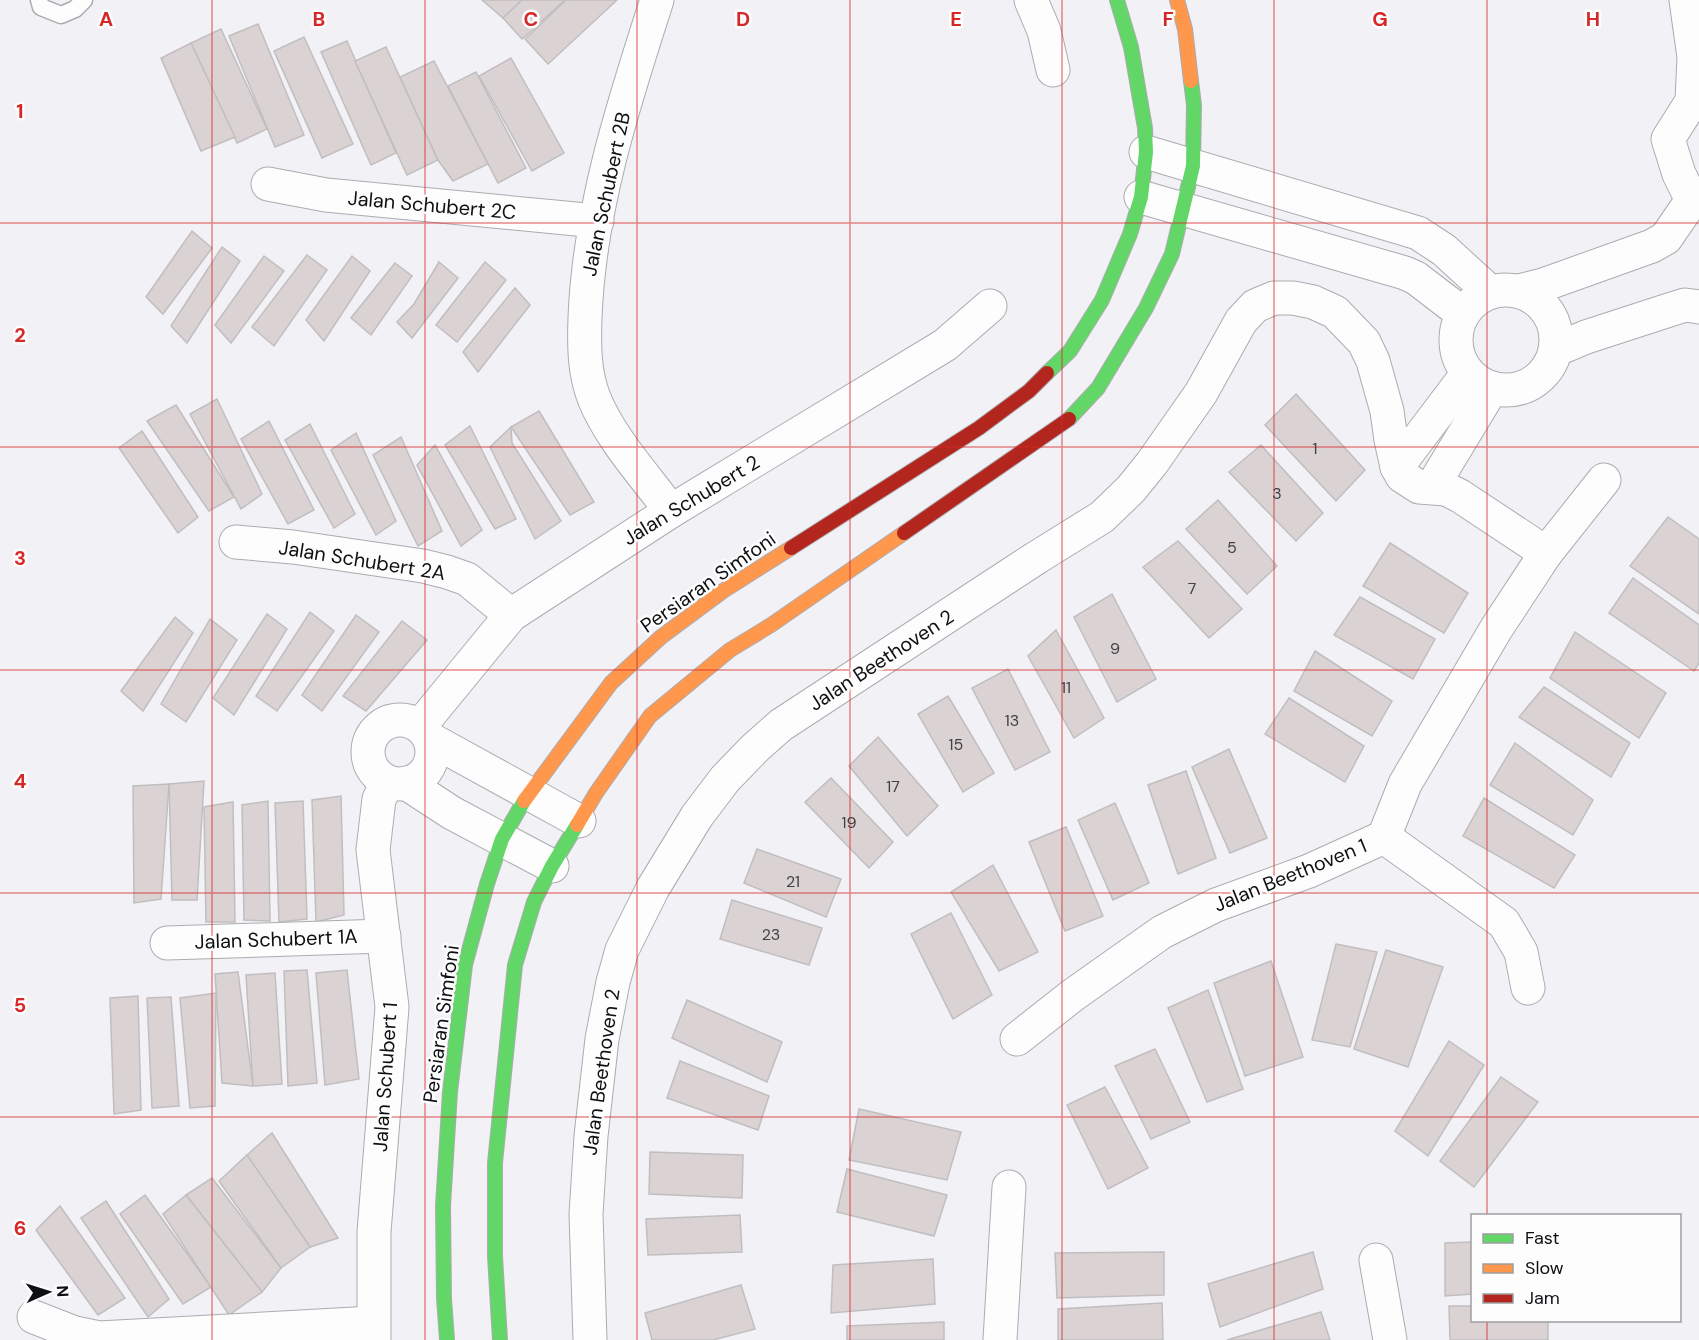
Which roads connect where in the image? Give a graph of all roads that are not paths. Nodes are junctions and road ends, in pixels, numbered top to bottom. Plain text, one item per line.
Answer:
1 (39, 0) edge
2 (84, 0) edge
3 (657, 0) edge
4 (1031, 0) edge
5 (1117, 0) edge
6 (1177, 0) edge
7 (1686, 0) edge
8 (1053, 70) dead end
9 (1146, 152) junction
10 (1193, 166) junction
11 (268, 184) dead end
12 (1141, 197) junction
13 (1696, 201) edge
14 (1184, 210) junction
15 (597, 221) junction
16 (1504, 292) junction
17 (990, 306) dead end
18 (1699, 307) edge
19 (1463, 314) junction
20 (1555, 350) junction
21 (1480, 381) junction
22 (1410, 476) junction
23 (1605, 480) dead end
24 (671, 511) junction
25 (236, 542) dead end
26 (1546, 553) junction
27 (511, 615) junction
28 (425, 732) junction
29 (397, 783) junction
30 (529, 793) junction
31 (579, 821) junction
32 (1384, 837) junction
33 (502, 839) junction
34 (552, 866) junction
35 (384, 936) junction
36 (167, 943) dead end
37 (1528, 988) dead end
38 (1017, 1039) dead end
39 (1009, 1187) dead end
40 (1376, 1260) dead end
41 (34, 1317) dead end
42 (373, 1332) edge
43 (447, 1340) edge
44 (500, 1340) edge
45 (590, 1340) edge
46 (1000, 1340) edge
47 (1390, 1340) edge

1 - 2 lane
3 - 15 street, Jalan Schubert 2B
4 - 8 street
5 - 9 street, Persiaran Simfoni
6 - 10 street
7 - 13 street
9 - 10 street
9 - 12 street, Persiaran Simfoni
10 - 14 street
10 - 16 street
11 - 15 street, Jalan Schubert 2C
12 - 14 street
12 - 30 street, Persiaran Simfoni
13 - 16 street
14 - 19 street
14 - 31 street
15 - 24 street, Jalan Schubert 2B
16 - 19 street
16 - 20 street
17 - 24 street, Jalan Schubert 2
18 - 20 street
19 - 21 street
20 - 21 street
21 - 22 street
22 - 26 street
22 - 45 street, Jalan Beethoven 2
23 - 26 street, Jalan Beethoven 1
24 - 27 street, Jalan Schubert 2
25 - 27 street, Jalan Schubert 2A
26 - 32 street, Jalan Beethoven 1
27 - 28 street, Jalan Schubert 2
28 - 29 street
28 - 29 street
28 - 30 street
29 - 33 street
29 - 35 street, Jalan Schubert 1
30 - 31 street
30 - 33 street, Persiaran Simfoni
31 - 34 street
32 - 37 street
32 - 38 street, Jalan Beethoven 1
33 - 34 street
33 - 43 street, Persiaran Simfoni
34 - 44 street
35 - 36 street, Jalan Schubert 1A
35 - 42 street, Jalan Schubert 1
39 - 46 street
40 - 47 street
41 - 42 street

